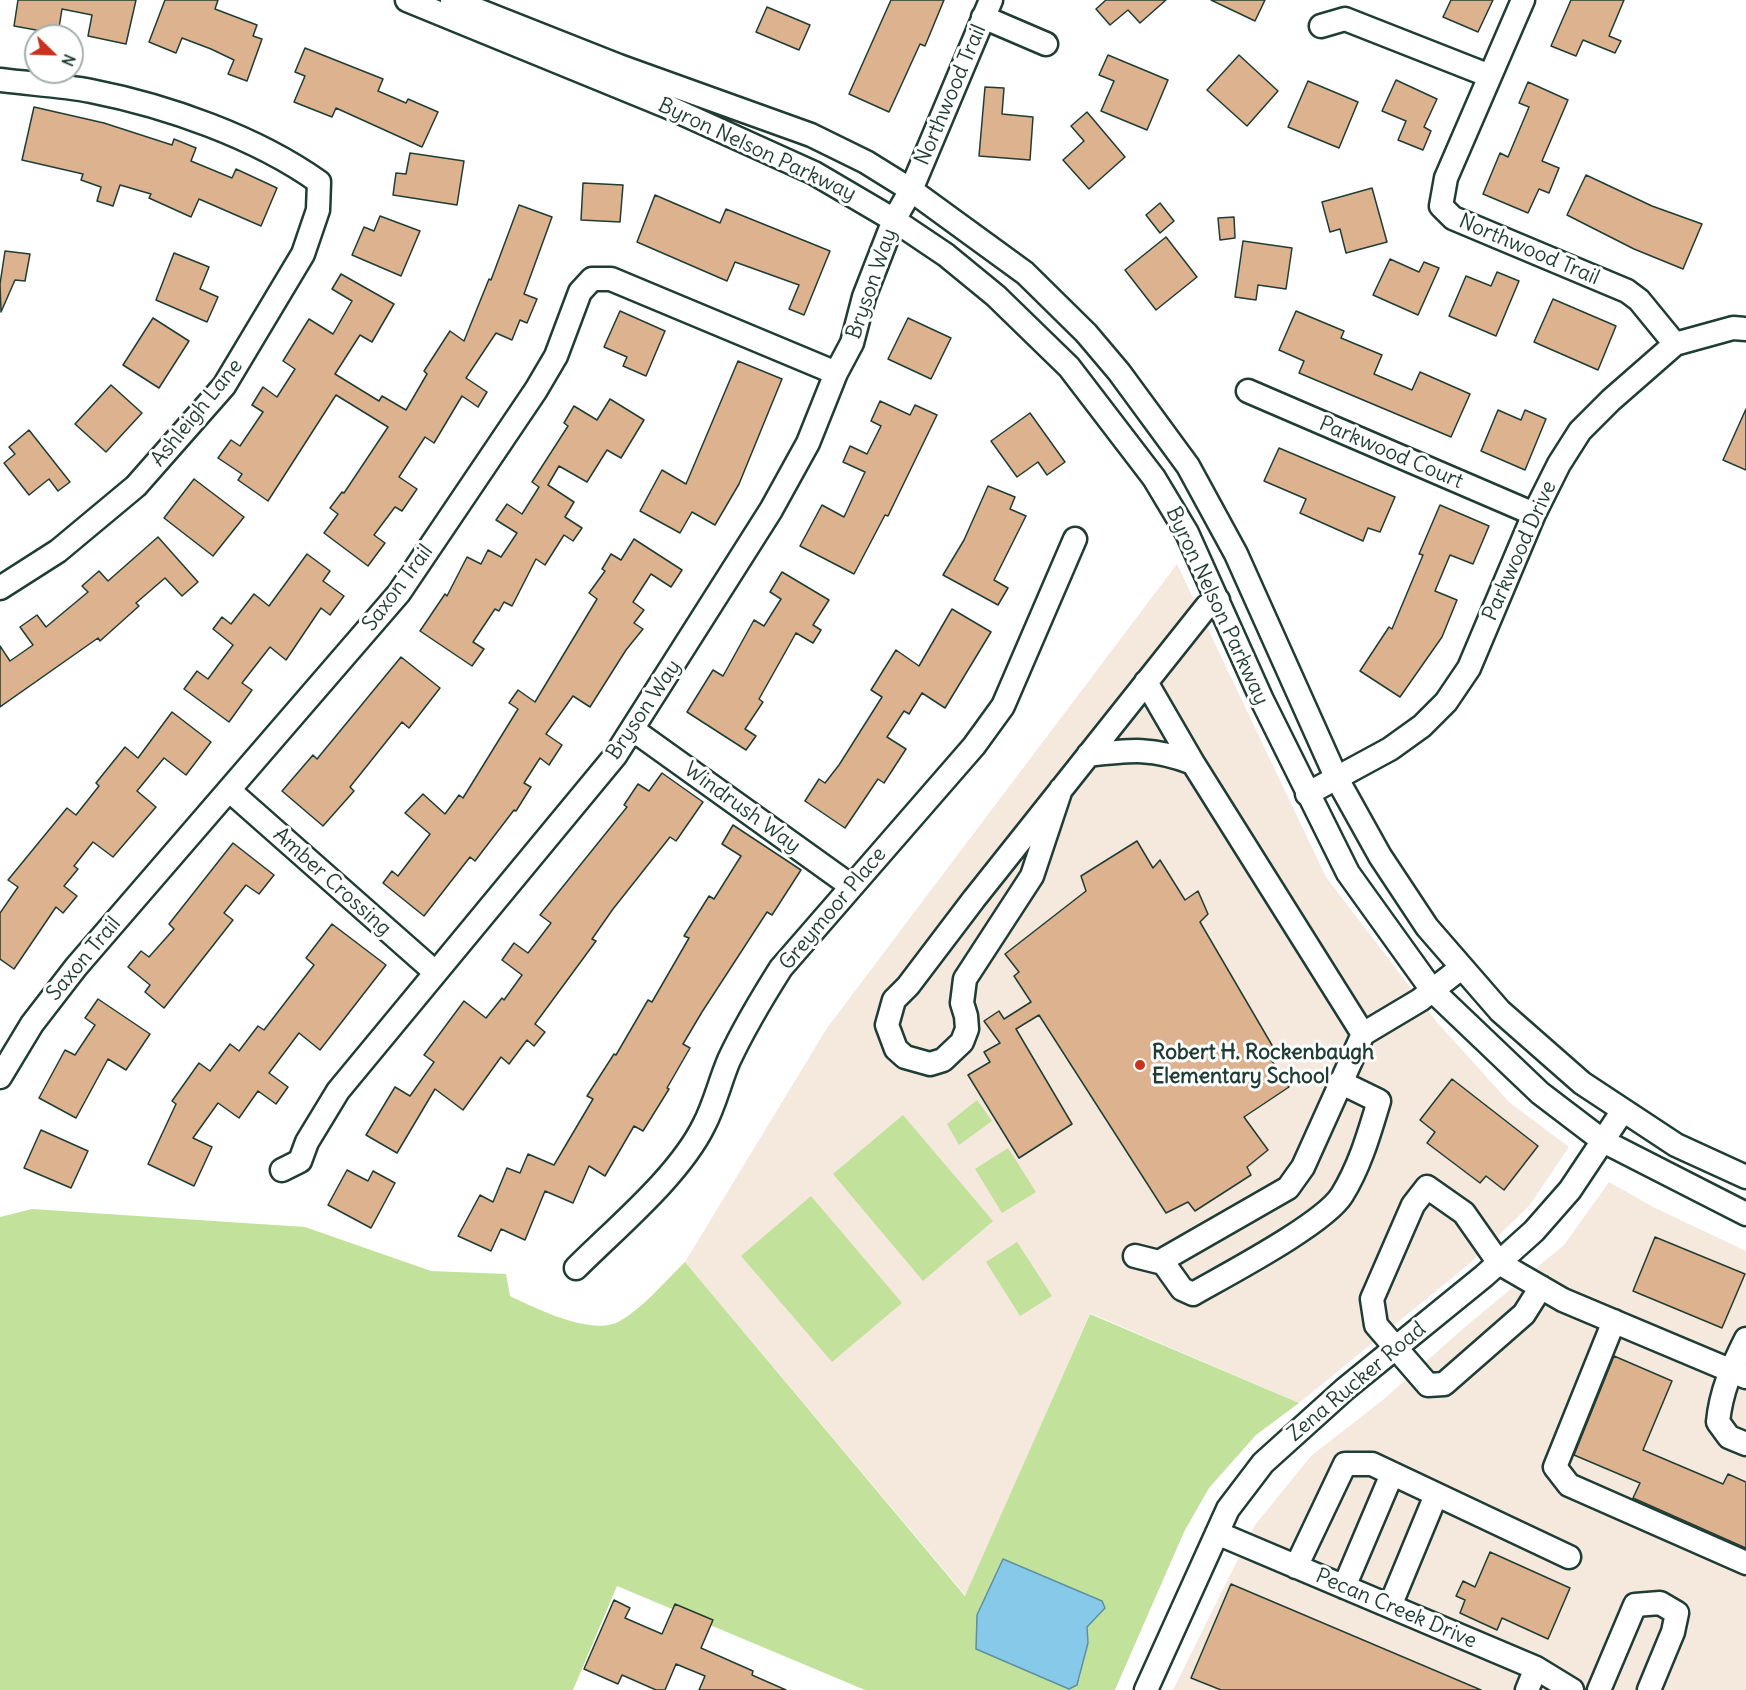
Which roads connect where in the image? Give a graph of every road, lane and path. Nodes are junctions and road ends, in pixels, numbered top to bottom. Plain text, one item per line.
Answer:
1 (408, 0) edge
2 (452, 0) edge
3 (1523, 0) edge
4 (987, 9) edge
5 (1321, 26) dead end
6 (1046, 44) dead end
7 (578, 60) junction
8 (1490, 76) junction
9 (0, 80) edge
10 (911, 190) junction
11 (894, 220) junction
12 (1746, 329) edge
13 (1675, 344) junction
14 (836, 373) junction
15 (1248, 391) dead end
16 (1534, 514) junction
17 (1076, 539) dead end
18 (0, 588) edge
19 (1218, 600) junction
20 (1146, 682) junction
21 (632, 729) junction
22 (1088, 755) junction
23 (1193, 763) junction
24 (1336, 777) junction
25 (1061, 789) junction
26 (230, 791) junction
27 (1307, 794) junction
28 (851, 886) junction
29 (1461, 968) junction
30 (435, 972) junction
31 (1432, 990) junction
32 (1363, 1034) junction
33 (0, 1077) edge
34 (1340, 1082) junction
35 (1622, 1112) junction
36 (1603, 1141) junction
37 (282, 1170) dead end
38 (1746, 1177) edge
39 (1746, 1214) edge
40 (1135, 1256) dead end
41 (1162, 1261) junction
42 (1499, 1263) junction
43 (576, 1268) dead end
44 (1541, 1287) junction
45 (1614, 1322) junction
46 (1746, 1339) edge
47 (1395, 1349) junction
48 (1738, 1374) edge
49 (1746, 1444) edge
50 (1392, 1474) junction
51 (1436, 1495) junction
52 (1217, 1533) junction
53 (1569, 1557) dead end
54 (1746, 1563) edge
55 (1296, 1567) junction
56 (1344, 1587) junction
57 (1390, 1606) junction
58 (1536, 1668) junction
59 (1147, 1690) edge
60 (1527, 1690) edge
61 (1572, 1690) edge
62 (1599, 1690) edge
63 (1649, 1690) edge

1 - 7 street, Byron Nelson Parkway
2 - 7 street, Byron Nelson Parkway
3 - 8 street, Northwood Trail
4 - 6 street
4 - 10 street, Northwood Trail
5 - 8 street
7 - 10 street, Byron Nelson Parkway
7 - 11 street, Byron Nelson Parkway
8 - 13 street, Northwood Trail
9 - 18 street, Ashleigh Lane
10 - 11 street, Bryson Way
10 - 24 street, Byron Nelson Parkway
11 - 14 street, Bryson Way
11 - 19 street, Byron Nelson Parkway
12 - 13 street, Parkwood Drive
13 - 16 street, Parkwood Drive
14 - 21 street, Bryson Way
14 - 26 street, Saxon Trail
15 - 16 street, Parkwood Court
16 - 24 street, Parkwood Drive
17 - 28 street, Greymoor Place
19 - 20 street
19 - 27 street, Byron Nelson Parkway
20 - 22 street
20 - 23 street
21 - 28 street, Windrush Way
21 - 30 street, Bryson Way
22 - 23 street
22 - 25 street
23 - 32 street
24 - 27 street, Parkwood Drive
24 - 29 street, Byron Nelson Parkway
25 - 25 street
26 - 30 street, Amber Crossing
26 - 33 street, Saxon Trail
27 - 31 street, Byron Nelson Parkway
28 - 43 street, Greymoor Place
29 - 31 street
29 - 35 street, Byron Nelson Parkway
30 - 37 street, Bryson Way
31 - 32 street
31 - 36 street, Byron Nelson Parkway
32 - 34 street
34 - 41 street
34 - 41 street
35 - 36 street, Zena Rucker Road
35 - 38 street, Byron Nelson Parkway
36 - 39 street, Byron Nelson Parkway
36 - 42 street, Zena Rucker Road
40 - 41 street
42 - 44 street
42 - 47 street, Zena Rucker Road
42 - 47 street
44 - 45 street
44 - 47 street
45 - 48 street
45 - 54 street
46 - 48 street
47 - 52 street, Zena Rucker Road
48 - 49 street
50 - 51 street
50 - 55 street
50 - 56 street
51 - 53 street
51 - 57 street
52 - 55 street, Pecan Creek Drive
52 - 59 street, Zena Rucker Road
55 - 56 street, Pecan Creek Drive
56 - 57 street, Pecan Creek Drive
57 - 58 street, Pecan Creek Drive
58 - 60 street
58 - 61 street, Pecan Creek Drive
62 - 63 street

